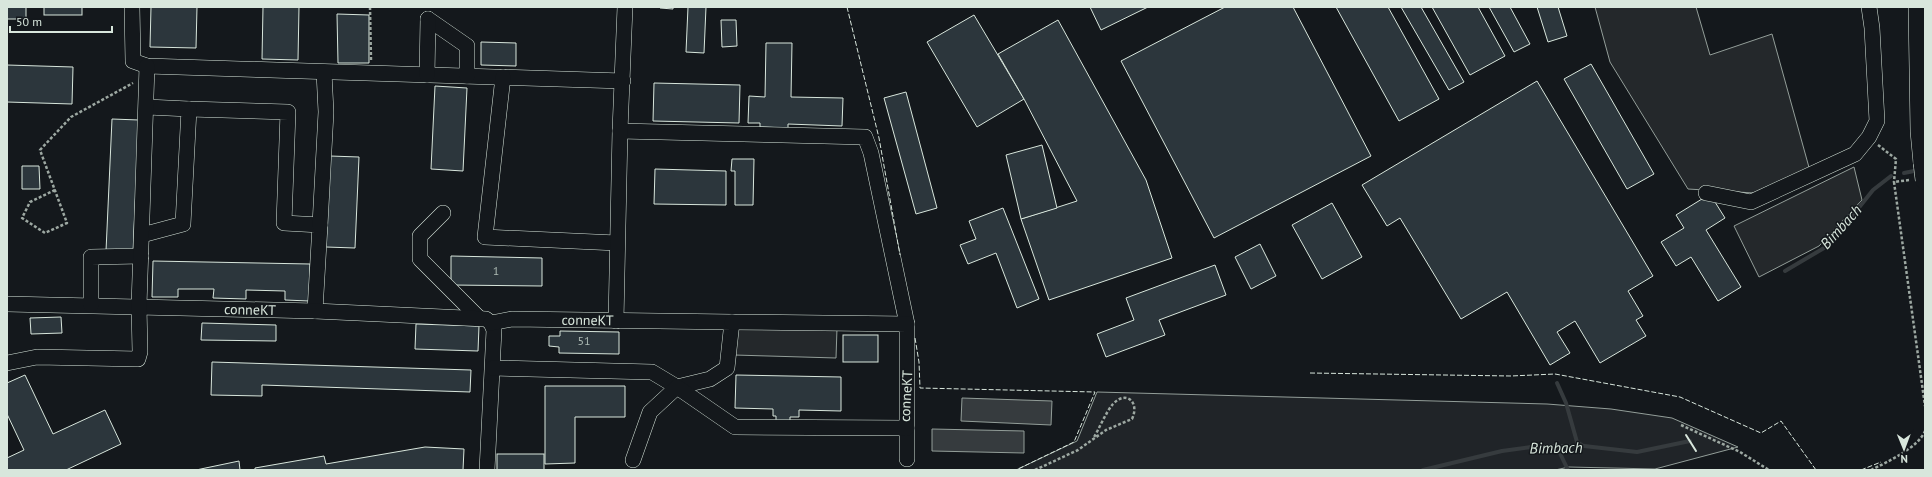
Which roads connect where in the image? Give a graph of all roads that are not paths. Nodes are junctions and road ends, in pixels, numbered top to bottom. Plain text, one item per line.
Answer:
1 (132, 7) edge
2 (625, 7) edge
3 (1868, 7) edge
4 (1918, 7) edge
5 (147, 71) junction
6 (324, 72) junction
7 (427, 75) junction
8 (467, 76) junction
9 (503, 77) junction
10 (622, 81) junction
11 (147, 107) junction
12 (189, 109) junction
13 (620, 131) junction
14 (1919, 174) edge
15 (1706, 192) dead end
16 (443, 212) dead end
17 (320, 225) junction
18 (142, 235) junction
19 (618, 243) junction
20 (141, 256) junction
21 (7, 304) edge
22 (90, 305) junction
23 (139, 306) junction
24 (316, 311) junction
25 (485, 320) junction
26 (616, 321) junction
27 (732, 322) junction
28 (907, 324) junction
29 (7, 364) edge
30 (493, 368) junction
31 (677, 387) junction
32 (907, 428) junction
33 (907, 459) dead end
34 (633, 460) dead end
35 (487, 470) edge

1 - 5 street
2 - 10 street
3 - 15 street
4 - 14 main road
5 - 6 street
5 - 11 street
6 - 7 street
6 - 17 street
7 - 8 street
7 - 8 street
8 - 9 street
9 - 10 street
9 - 19 street
10 - 13 street
11 - 12 street
11 - 18 street
12 - 17 street
12 - 18 street
13 - 19 street
13 - 28 street
16 - 25 street
17 - 24 street
18 - 20 street
19 - 26 street
20 - 22 street
20 - 23 street
21 - 22 street, conneKT
22 - 23 street, conneKT
23 - 24 street, conneKT
23 - 29 street
24 - 25 street, conneKT
25 - 26 street, conneKT
25 - 30 street
26 - 27 street, conneKT
27 - 28 street, conneKT
27 - 31 street
28 - 32 street, conneKT
30 - 31 street, conneKT
30 - 35 street
31 - 32 street, conneKT
31 - 34 street
32 - 33 street

